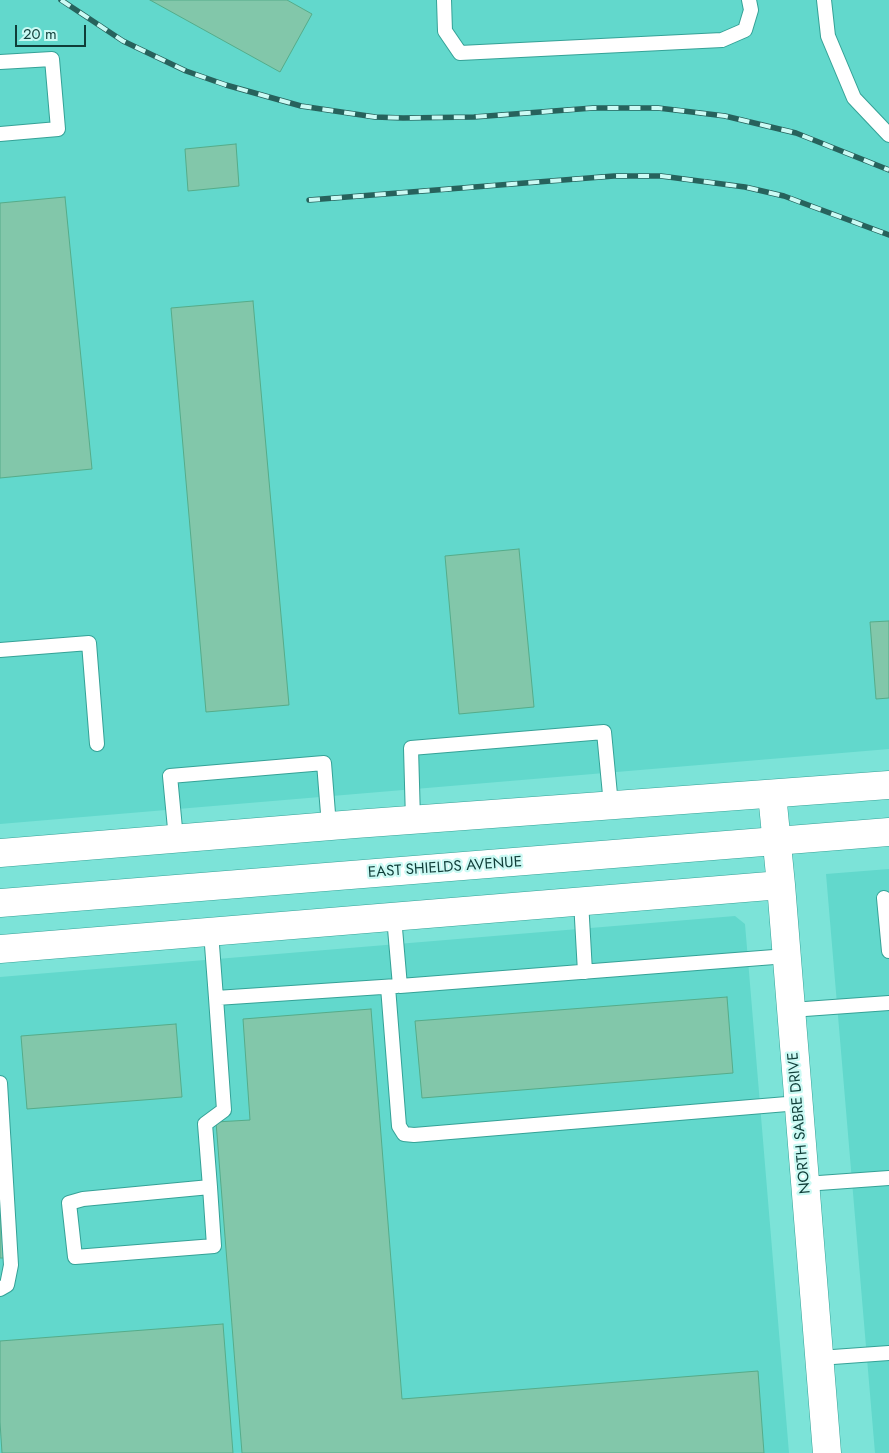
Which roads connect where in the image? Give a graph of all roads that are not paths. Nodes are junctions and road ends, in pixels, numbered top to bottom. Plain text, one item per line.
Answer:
1 (444, 0) edge
2 (750, 0) edge
3 (824, 0) edge
4 (0, 62) edge
5 (0, 134) edge
6 (889, 135) edge
7 (0, 650) edge
8 (97, 744) dead end
9 (889, 785) edge
10 (772, 794) junction
11 (611, 805) junction
12 (413, 820) junction
13 (329, 826) junction
14 (889, 832) edge
15 (176, 839) junction
16 (777, 842) junction
17 (0, 853) edge
18 (781, 885) junction
19 (884, 898) dead end
20 (581, 901) junction
21 (0, 902) edge
22 (394, 916) junction
23 (211, 932) junction
24 (0, 949) edge
25 (889, 951) edge
26 (787, 956) junction
27 (585, 972) junction
28 (394, 987) junction
29 (216, 998) junction
30 (889, 1002) edge
31 (791, 1010) junction
32 (0, 1083) edge
33 (798, 1103) junction
34 (889, 1178) edge
35 (805, 1184) junction
36 (210, 1188) junction
37 (0, 1289) edge
38 (889, 1353) edge
39 (819, 1358) junction
40 (826, 1453) edge

1 - 2 lane
3 - 6 lane
4 - 5 lane
7 - 8 lane
9 - 10 main road
10 - 11 main road
10 - 16 main road, NORTH SABRE DRIVE
11 - 12 main road
11 - 12 lane
12 - 13 main road
13 - 15 main road
13 - 15 lane
14 - 16 main road, EAST SHIELDS AVENUE
15 - 17 main road
16 - 18 main road, NORTH SABRE DRIVE
16 - 21 main road, EAST SHIELDS AVENUE
18 - 20 main road
18 - 26 main road, NORTH SABRE DRIVE
19 - 25 lane
20 - 22 main road
20 - 27 lane
22 - 23 main road
22 - 28 lane
23 - 24 main road
23 - 29 lane
26 - 27 lane
26 - 31 main road, NORTH SABRE DRIVE
27 - 28 lane
28 - 29 lane
28 - 33 lane
29 - 36 lane
30 - 31 lane
31 - 33 main road, NORTH SABRE DRIVE
32 - 37 lane
33 - 35 main road, NORTH SABRE DRIVE
34 - 35 lane
35 - 39 main road, NORTH SABRE DRIVE
36 - 36 lane
38 - 39 lane
39 - 40 main road, NORTH SABRE DRIVE

